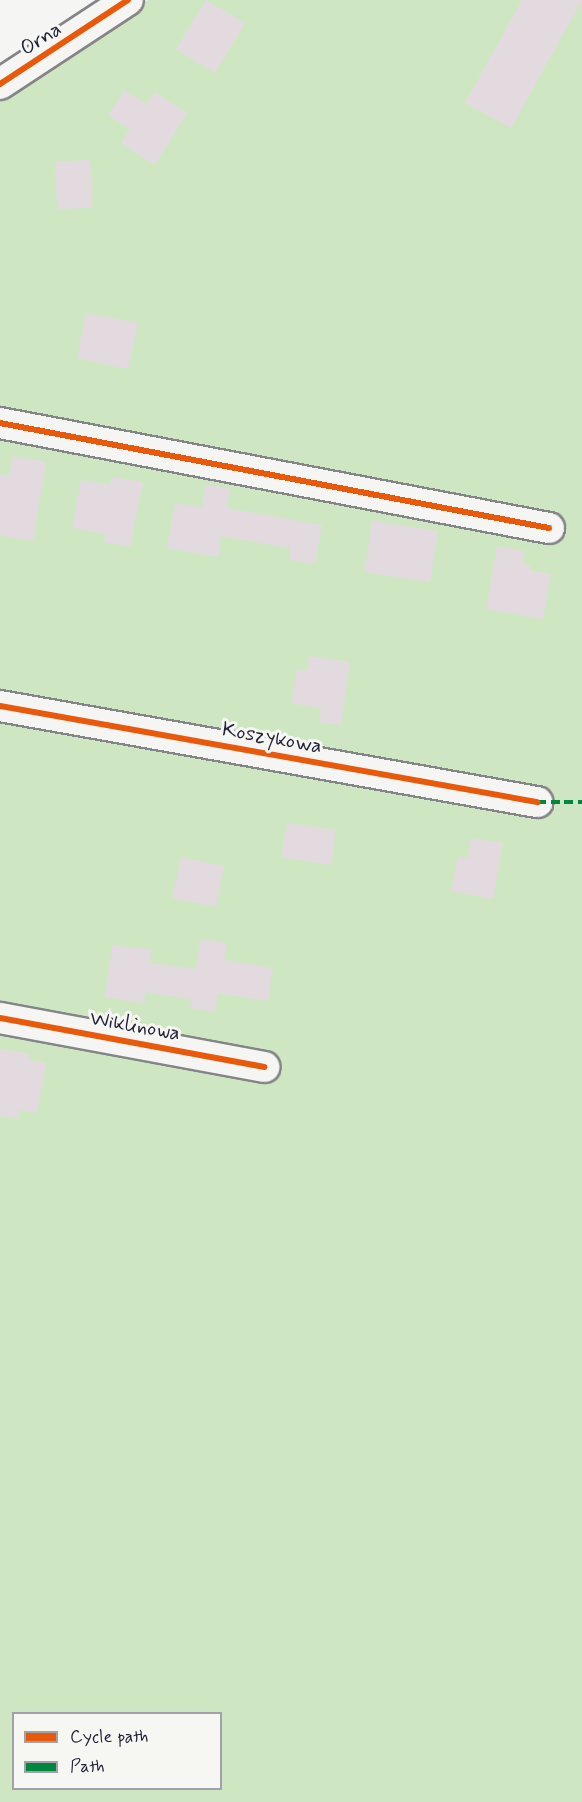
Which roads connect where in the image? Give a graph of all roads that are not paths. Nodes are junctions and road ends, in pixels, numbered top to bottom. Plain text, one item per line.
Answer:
1 (128, 0) edge
2 (0, 84) edge
3 (0, 423) edge
4 (549, 528) dead end
5 (0, 706) edge
6 (537, 802) dead end
7 (0, 1018) edge
8 (265, 1067) dead end

1 - 2 street, Orna
3 - 4 street
5 - 6 street, Koszykowa
7 - 8 street, Wiklinowa

